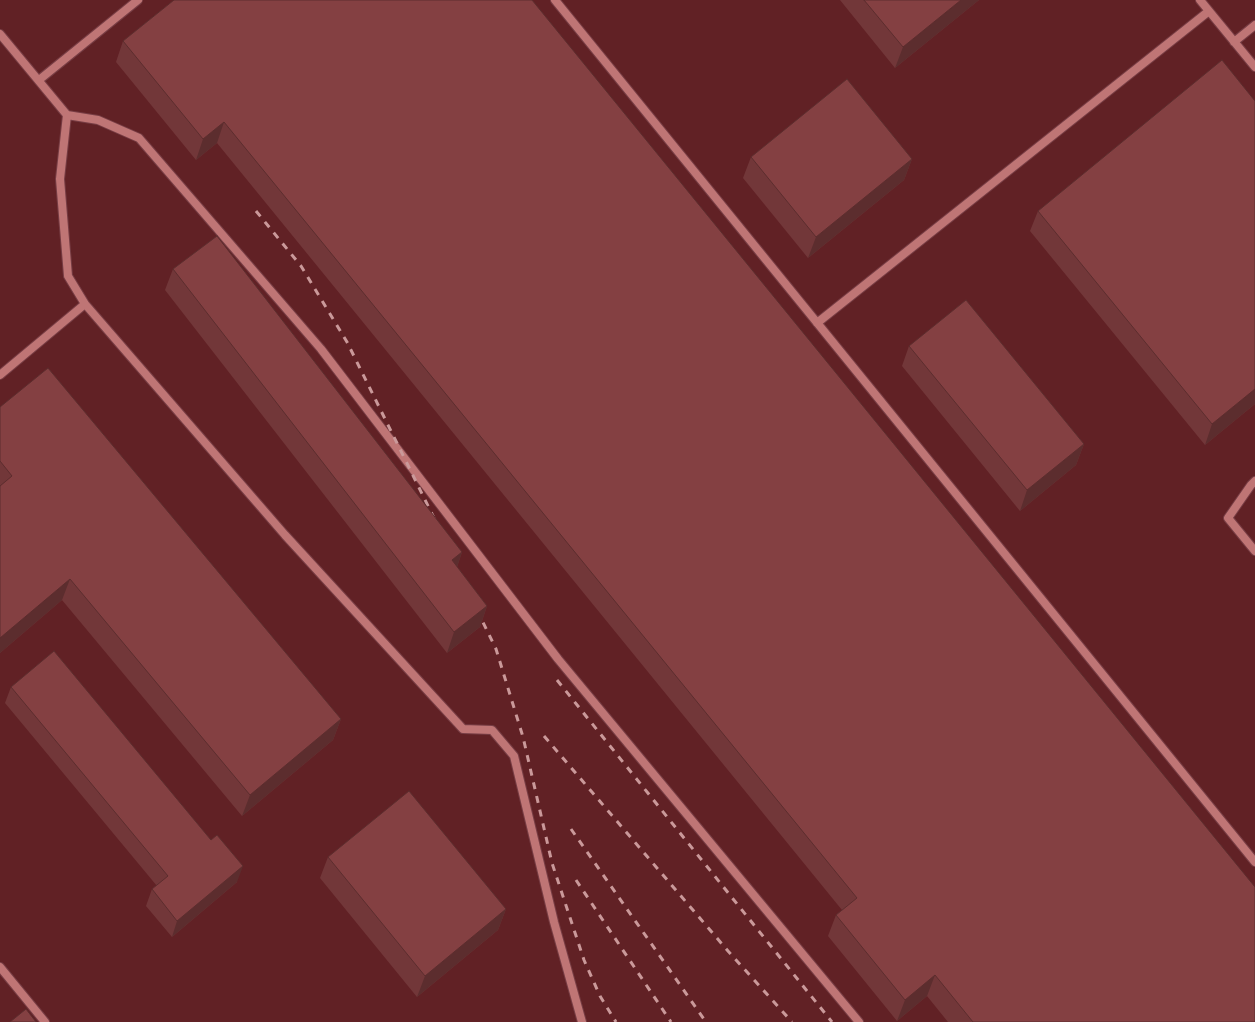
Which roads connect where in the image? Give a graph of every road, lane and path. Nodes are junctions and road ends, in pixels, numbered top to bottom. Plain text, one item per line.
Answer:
1 (138, 0) edge
2 (555, 0) edge
3 (1200, 0) edge
4 (1209, 11) junction
5 (1255, 25) edge
6 (0, 34) edge
7 (1234, 42) junction
8 (1255, 67) edge
9 (39, 80) junction
10 (67, 115) junction
11 (85, 304) junction
12 (817, 323) junction
13 (0, 375) edge
14 (1255, 481) edge
15 (1255, 551) edge
16 (1255, 862) edge
17 (0, 967) edge
18 (45, 1022) edge
19 (582, 1022) edge
20 (859, 1022) edge

1 - 9 lane
2 - 12 lane
3 - 4 lane
4 - 7 lane
4 - 12 lane
5 - 7 lane
6 - 9 lane
7 - 8 lane
9 - 10 lane
10 - 11 lane
10 - 20 lane
11 - 13 lane
11 - 19 lane
12 - 16 lane
14 - 15 lane
17 - 18 lane

